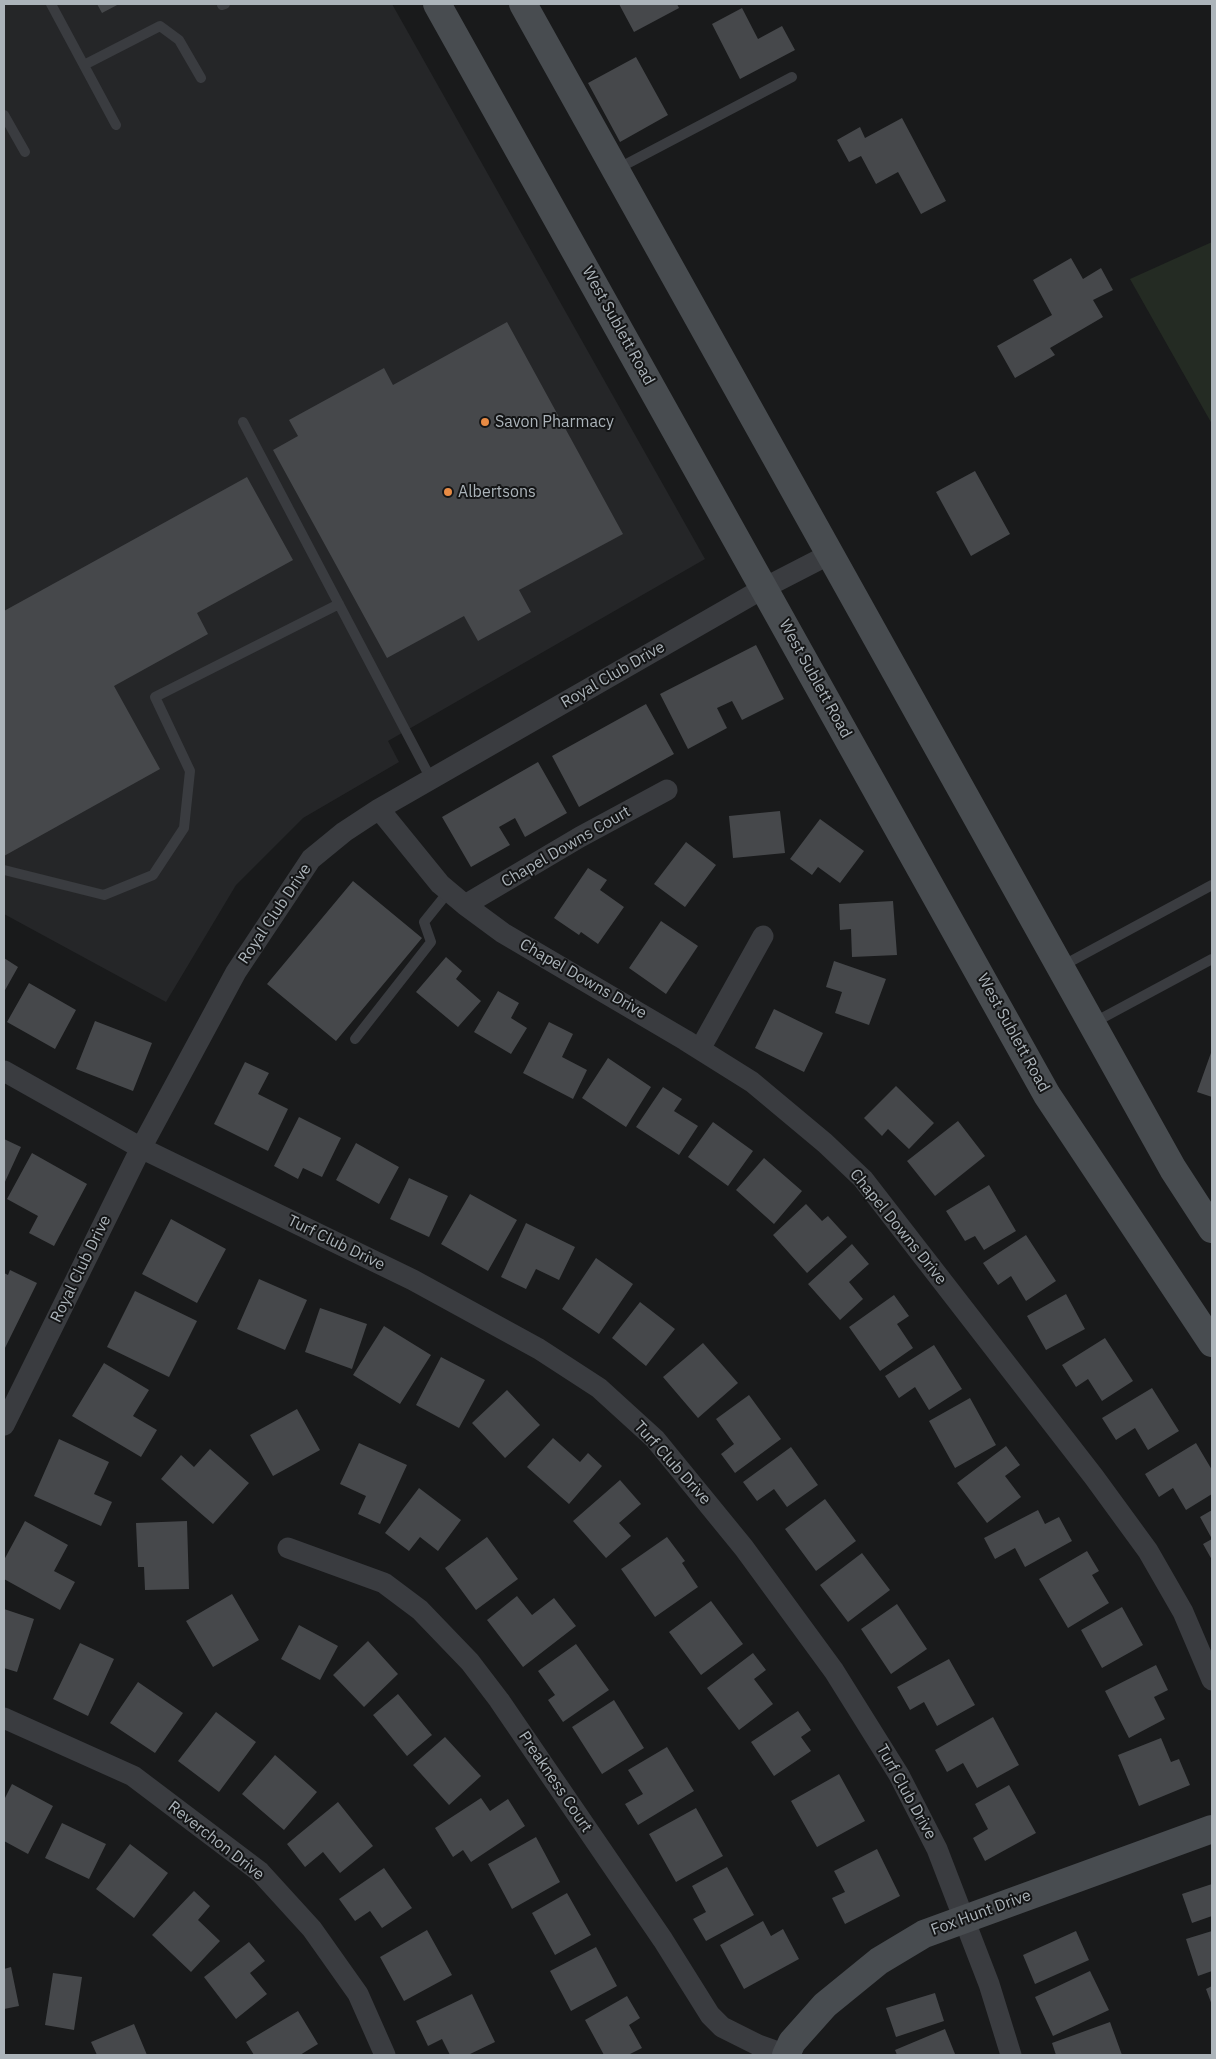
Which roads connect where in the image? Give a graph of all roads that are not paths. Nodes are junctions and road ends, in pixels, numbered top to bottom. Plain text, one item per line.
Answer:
1 (51, 4) edge
2 (437, 4) edge
3 (523, 4) edge
4 (84, 65) junction
5 (792, 77) dead end
6 (201, 78) dead end
7 (4, 115) edge
8 (116, 125) dead end
9 (24, 152) dead end
10 (616, 169) junction
11 (242, 422) dead end
12 (830, 554) junction
13 (764, 588) junction
14 (339, 604) junction
15 (431, 779) junction
16 (667, 790) dead end
17 (379, 809) junction
18 (4, 870) edge
19 (1212, 885) edge
20 (449, 891) junction
21 (465, 906) junction
22 (763, 936) dead end
23 (1212, 958) edge
24 (1060, 967) junction
25 (1092, 1024) junction
26 (356, 1039) dead end
27 (700, 1049) junction
28 (4, 1071) edge
29 (141, 1148) junction
30 (1212, 1230) edge
31 (1212, 1343) edge
32 (9, 1401) edge
33 (4, 1425) edge
34 (288, 1548) dead end
35 (1212, 1680) edge
36 (4, 1718) edge
37 (1212, 1829) edge
38 (964, 1919) junction
39 (386, 2055) edge
40 (786, 2055) edge
41 (1011, 2055) edge

1 - 4 lane
2 - 13 main road, West Sublett Road
3 - 10 main road
4 - 6 lane
4 - 8 lane
5 - 10 lane
7 - 9 lane
10 - 12 main road
11 - 14 lane
12 - 13 street, Royal Club Drive
12 - 24 main road
13 - 15 street, Royal Club Drive
13 - 31 main road, West Sublett Road
14 - 15 lane
14 - 18 lane
15 - 17 street, Royal Club Drive
16 - 21 street, Chapel Downs Court
17 - 20 street, Chapel Downs Drive
17 - 29 street, Royal Club Drive
19 - 24 lane
20 - 21 street, Chapel Downs Drive
20 - 26 lane
21 - 27 street, Chapel Downs Drive
22 - 27 street
23 - 25 lane
24 - 25 main road
25 - 30 main road
27 - 35 street, Chapel Downs Drive
28 - 29 street, Turf Club Drive
29 - 32 street, Royal Club Drive
29 - 38 street, Turf Club Drive
32 - 33 street, Royal Club Drive
34 - 40 street, Preakness Court
36 - 39 street, Reverchon Drive
37 - 38 main road, Fox Hunt Drive
38 - 40 main road, Fox Hunt Drive
38 - 41 street, Turf Club Drive

